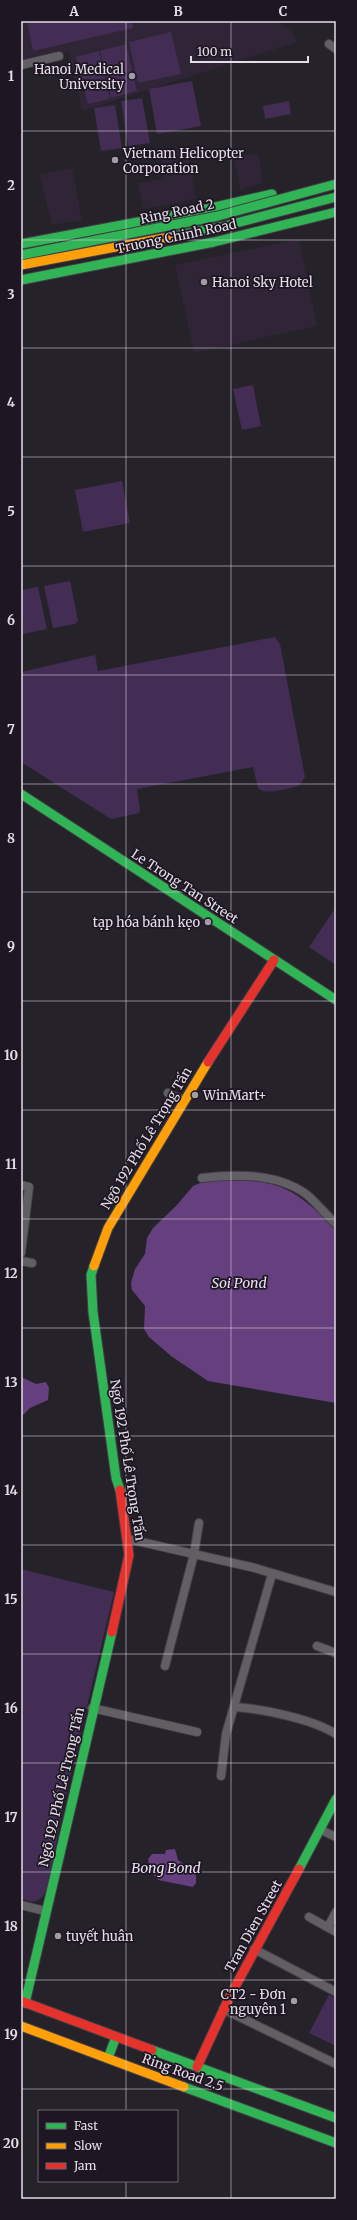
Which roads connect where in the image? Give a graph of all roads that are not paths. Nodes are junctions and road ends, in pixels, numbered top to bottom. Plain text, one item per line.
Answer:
1 (329, 44) dead end
2 (336, 50) edge
3 (59, 56) dead end
4 (21, 66) edge
5 (336, 177) edge
6 (311, 184) junction
7 (336, 184) edge
8 (336, 197) edge
9 (336, 212) edge
10 (313, 218) junction
11 (21, 244) edge
12 (21, 255) edge
13 (21, 265) edge
14 (21, 280) edge
15 (21, 794) edge
16 (274, 960) junction
17 (336, 1000) edge
18 (168, 1093) dead end
19 (184, 1101) junction
20 (202, 1178) dead end
21 (21, 1186) edge
22 (336, 1224) edge
23 (21, 1252) edge
24 (21, 1261) edge
25 (32, 1263) dead end
26 (199, 1523) dead end
27 (128, 1539) junction
28 (194, 1554) junction
29 (272, 1574) junction
30 (336, 1592) edge
31 (317, 1646) dead end
32 (336, 1652) edge
33 (165, 1666) dead end
34 (235, 1707) junction
35 (92, 1708) junction
36 (197, 1732) dead end
37 (336, 1734) edge
38 (221, 1776) dead end
39 (336, 1799) edge
40 (321, 1830) junction
41 (336, 1837) edge
42 (21, 1906) edge
43 (45, 1911) junction
44 (336, 1912) edge
45 (309, 1917) dead end
46 (328, 1927) junction
47 (336, 1932) edge
48 (254, 1949) junction
49 (336, 1992) edge
50 (23, 2002) edge
51 (223, 2009) junction
52 (22, 2028) edge
53 (116, 2036) junction
54 (108, 2058) junction
55 (336, 2064) edge
56 (197, 2067) junction
57 (336, 2118) edge
58 (336, 2143) edge

1 - 2 street
3 - 4 street
5 - 6 main road, Truong Chinh Road
6 - 10 main road
6 - 11 main road, Truong Chinh Road
7 - 12 main road, Ring Road 2, bridge
8 - 13 main road, Ring Road 2, bridge
9 - 10 main road, Truong Chinh Road
10 - 14 main road, Truong Chinh Road
15 - 16 main road, Le Trong Tan Street
16 - 17 main road, Le Trong Tan Street
16 - 19 main road, Ngõ 192 Phố Lê Trọng Tấn
18 - 19 street
19 - 27 main road, Ngõ 192 Phố Lê Trọng Tấn
20 - 22 street
21 - 23 street
24 - 25 street
26 - 28 street
27 - 28 street
27 - 35 main road, Ngõ 192 Phố Lê Trọng Tấn
28 - 29 street
28 - 33 street
29 - 30 street
29 - 34 street
31 - 32 street
34 - 37 street
34 - 38 street
35 - 36 street
35 - 43 main road, Ngõ 192 Phố Lê Trọng Tấn
39 - 40 main road, Tran Dien Street
40 - 41 street
40 - 48 main road, Tran Dien Street
42 - 43 street
43 - 50 main road, Ngõ 192 Phố Lê Trọng Tấn
44 - 46 street
45 - 46 street
46 - 47 street
48 - 49 street
48 - 51 main road, Tran Dien Street
50 - 53 main road, Ring Road 2.5
51 - 55 street
51 - 56 main road, Tran Dien Street
52 - 54 main road, Ring Road 2.5
53 - 54 main road
53 - 56 main road, Ring Road 2.5
54 - 58 main road, Ring Road 2.5
56 - 57 main road, Ring Road 2.5

